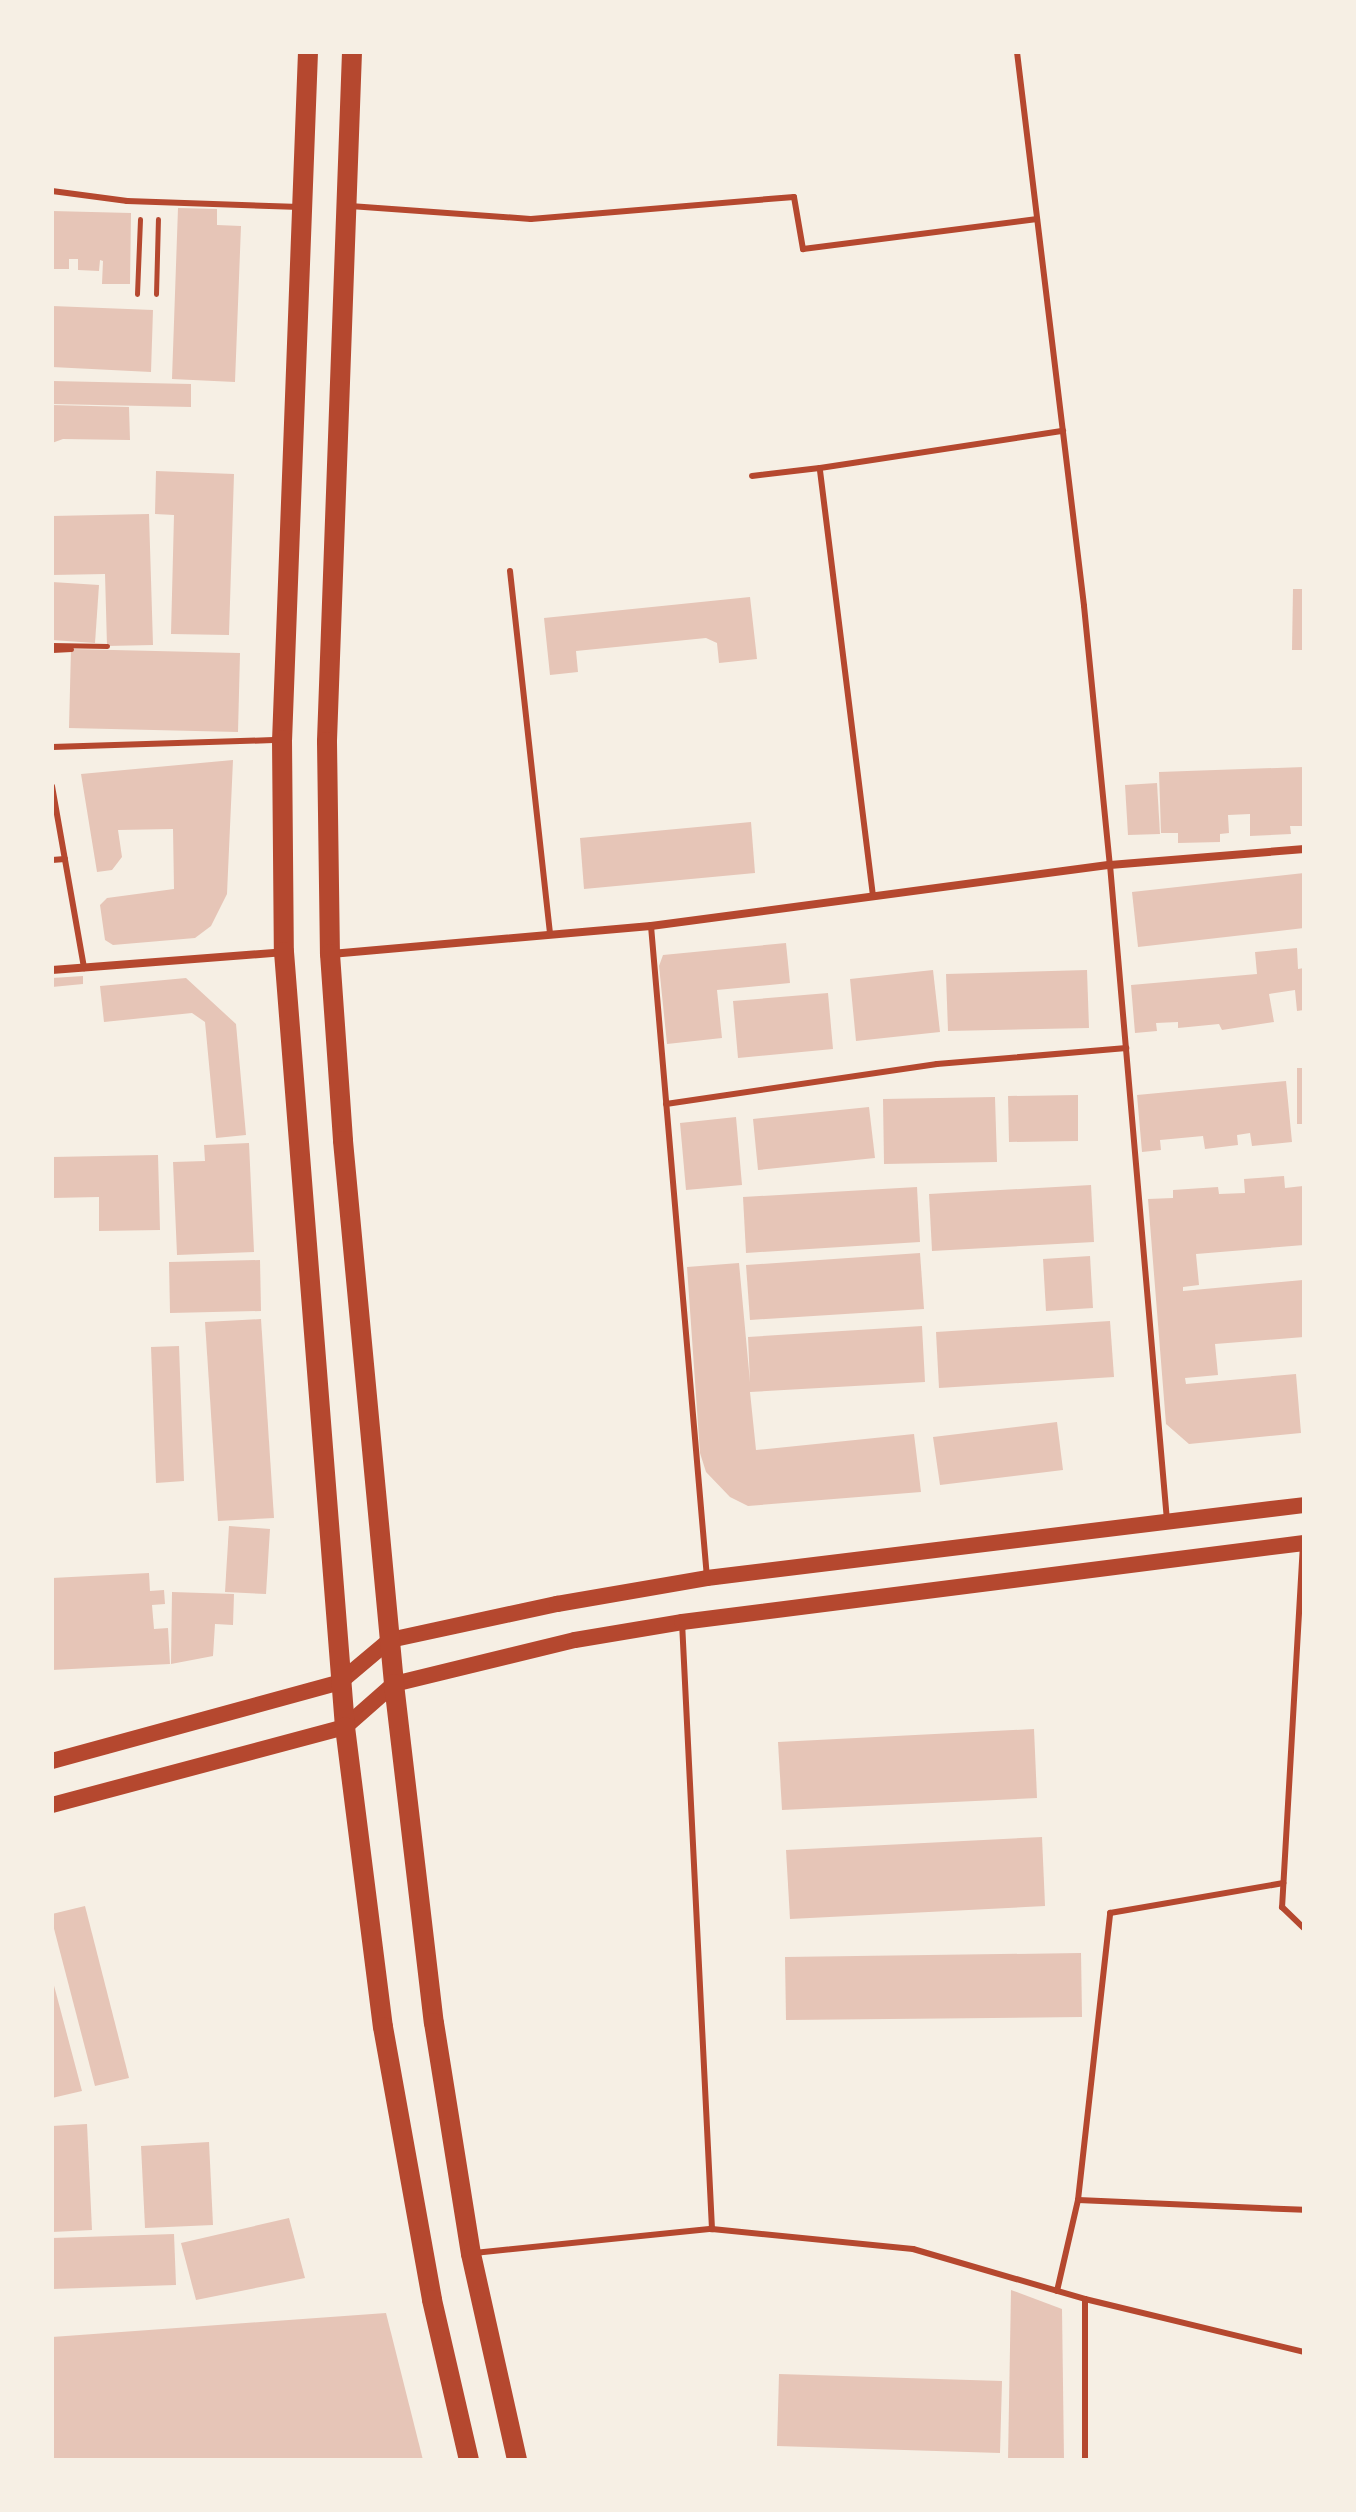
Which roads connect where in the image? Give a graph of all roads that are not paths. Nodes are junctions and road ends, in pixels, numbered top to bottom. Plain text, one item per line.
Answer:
1 (308, 52) edge
2 (352, 52) edge
3 (1017, 52) edge
4 (52, 191) edge
5 (346, 206) junction
6 (303, 207) junction
7 (1037, 219) junction
8 (1063, 431) junction
9 (820, 468) junction
10 (752, 476) dead end
11 (510, 571) dead end
12 (282, 740) junction
13 (52, 747) edge
14 (52, 786) edge
15 (1304, 849) edge
16 (65, 859) junction
17 (52, 860) edge
18 (1110, 865) junction
19 (873, 896) junction
20 (651, 926) junction
21 (550, 934) junction
22 (284, 952) junction
23 (330, 954) junction
24 (84, 968) junction
25 (52, 970) edge
26 (1126, 1048) junction
27 (666, 1104) junction
28 (1304, 1505) edge
29 (1167, 1522) junction
30 (1304, 1544) edge
31 (707, 1578) junction
32 (682, 1622) junction
33 (390, 1640) junction
34 (340, 1682) junction
35 (394, 1684) junction
36 (345, 1727) junction
37 (52, 1761) edge
38 (52, 1805) edge
39 (1283, 1883) junction
40 (1304, 1928) edge
41 (1078, 2200) junction
42 (1304, 2210) edge
43 (712, 2229) junction
44 (471, 2254) junction
45 (1057, 2291) junction
46 (1085, 2299) junction
47 (1304, 2352) edge
48 (469, 2460) edge
49 (517, 2460) edge
50 (1085, 2460) edge

1 - 6 main road
2 - 5 main road
3 - 7 lane
4 - 6 lane
5 - 7 lane
5 - 23 main road
6 - 12 main road
7 - 8 lane
8 - 9 lane
8 - 18 lane
9 - 10 lane
9 - 19 lane
11 - 21 lane
12 - 13 lane
12 - 22 main road
14 - 16 lane
15 - 18 street
16 - 17 lane
16 - 24 lane
18 - 19 street
18 - 26 lane
19 - 20 street
20 - 21 street
20 - 27 lane
21 - 23 street
22 - 24 street
22 - 34 main road
23 - 33 main road
24 - 25 street
26 - 27 lane
26 - 29 lane
27 - 31 lane
28 - 29 main road
29 - 31 main road
30 - 32 main road
30 - 39 lane
31 - 33 main road
32 - 35 main road
32 - 43 lane
33 - 34 main road
33 - 35 main road
34 - 36 main road
34 - 37 main road
35 - 36 main road
35 - 44 main road
36 - 38 main road
36 - 48 main road
39 - 40 lane
39 - 41 lane
41 - 42 lane
41 - 45 lane
43 - 44 lane
43 - 45 lane
44 - 49 main road
45 - 46 lane
46 - 47 lane
46 - 50 lane

